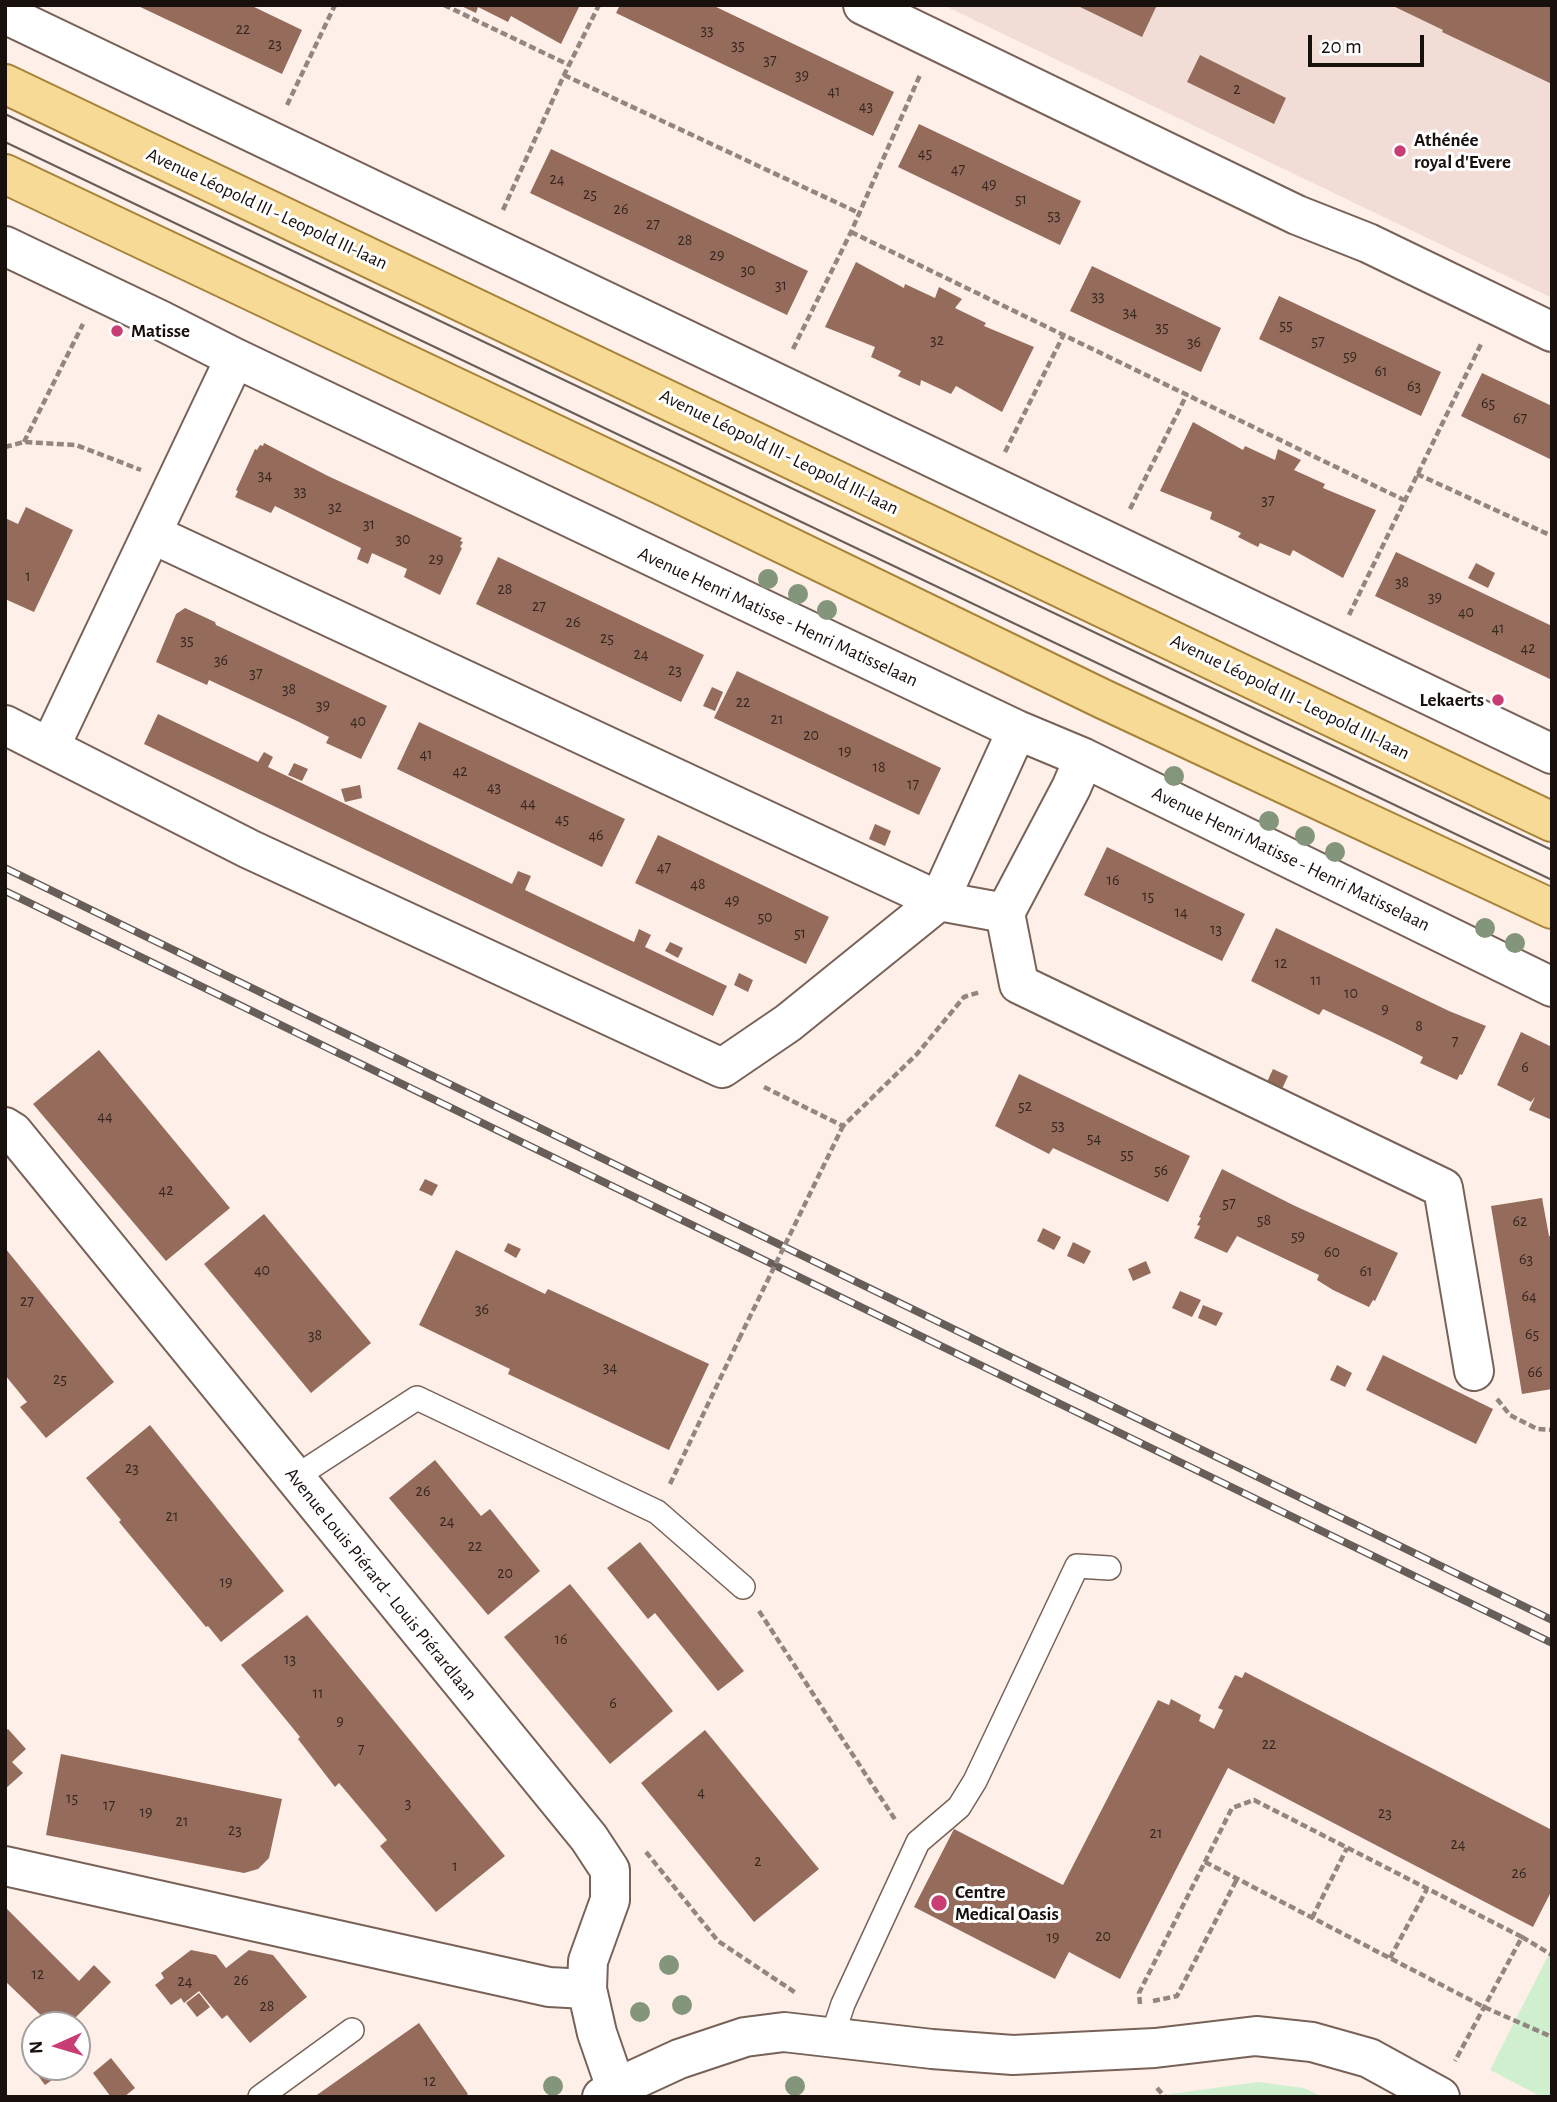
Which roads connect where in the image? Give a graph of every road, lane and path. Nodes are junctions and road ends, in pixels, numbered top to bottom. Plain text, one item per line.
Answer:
1 (335, 5) edge
2 (444, 5) edge
3 (599, 5) edge
4 (863, 5) edge
5 (5, 14) edge
6 (569, 65) junction
7 (911, 71) dead end
8 (564, 75) junction
9 (5, 84) edge
10 (284, 112) dead end
11 (5, 174) edge
12 (859, 213) junction
13 (500, 216) dead end
14 (851, 232) junction
15 (5, 246) edge
16 (86, 320) dead end
17 (1552, 332) edge
18 (1064, 334) junction
19 (1482, 342) dead end
20 (790, 356) dead end
21 (235, 358) junction
22 (1187, 394) junction
23 (24, 442) junction
24 (5, 447) edge
25 (1003, 456) dead end
26 (1417, 474) junction
27 (174, 483) junction
28 (1404, 500) junction
29 (1126, 516) dead end
30 (152, 534) junction
31 (1552, 536) edge
32 (1346, 622) dead end
33 (5, 725) edge
34 (1017, 730) junction
35 (50, 747) junction
36 (1552, 754) edge
37 (1084, 758) junction
38 (1552, 822) edge
39 (939, 901) junction
40 (1552, 909) edge
41 (1005, 913) junction
42 (1019, 984) junction
43 (1552, 988) edge
44 (779, 1094) dead end
45 (843, 1126) junction
46 (5, 1127) edge
47 (1474, 1371) joint
48 (1552, 1430) edge
49 (294, 1478) junction
50 (657, 1512) junction
51 (1109, 1568) dead end
52 (743, 1587) joint
53 (918, 1842) junction
54 (642, 1847) dead end
55 (1348, 1848) junction
56 (1205, 1863) junction
57 (5, 1866) edge
58 (1237, 1879) junction
59 (1427, 1889) junction
60 (1312, 1918) junction
61 (1522, 1937) junction
62 (1552, 1955) edge
63 (1390, 1958) junction
64 (587, 1989) junction
65 (799, 1996) dead end
66 (1153, 2001) dead end
67 (1140, 2004) dead end
68 (1484, 2007) junction
69 (352, 2030) dead end
70 (832, 2037) junction
71 (1552, 2037) edge
72 (1448, 2085) edge
73 (1157, 2087) dead end
74 (613, 2094) edge
75 (260, 2097) edge
76 (1165, 2097) edge

1 - 10 path
2 - 6 path
3 - 6 path
4 - 17 street
5 - 36 street
6 - 8 path
7 - 12 path
8 - 12 path
8 - 13 path
9 - 38 main road, Avenue Léopold III - Leopold III-laan
11 - 40 main road
12 - 14 path
14 - 18 path
14 - 20 path
15 - 21 street, Avenue Henri Matisse - Henri Matisselaan
16 - 23 path
18 - 22 path
18 - 25 path
19 - 26 path
21 - 27 street
21 - 34 street, Avenue Henri Matisse - Henri Matisselaan
22 - 28 path
22 - 29 path
23 - 24 path
23 - 27 path
26 - 28 path
26 - 31 path
27 - 30 street
28 - 32 path
30 - 35 street
30 - 39 street
33 - 35 street
34 - 37 street, Avenue Henri Matisse - Henri Matisselaan
34 - 39 street
35 - 39 street
37 - 41 street
37 - 43 street, Avenue Henri Matisse - Henri Matisselaan
39 - 41 street
41 - 42 street
42 - 45 path
42 - 47 street
44 - 45 path
45 - 50 path, bridge
46 - 49 street, Avenue Louis Piérard - Louis Piérardlaan
47 - 48 path
49 - 50 lane
49 - 64 street, Avenue Louis Piérard - Louis Piérardlaan
50 - 52 lane
51 - 53 lane
52 - 53 path
53 - 70 lane
54 - 65 path
55 - 56 path
55 - 59 path
55 - 60 path
56 - 58 path
56 - 67 path
57 - 64 street
58 - 60 path
58 - 66 path
59 - 61 path
59 - 63 path
60 - 63 path
61 - 62 path
61 - 68 path
63 - 68 path
64 - 74 street, Avenue Louis Piérard - Louis Piérardlaan
68 - 71 path
68 - 72 path
69 - 75 lane
70 - 72 street
70 - 74 street
73 - 76 path

